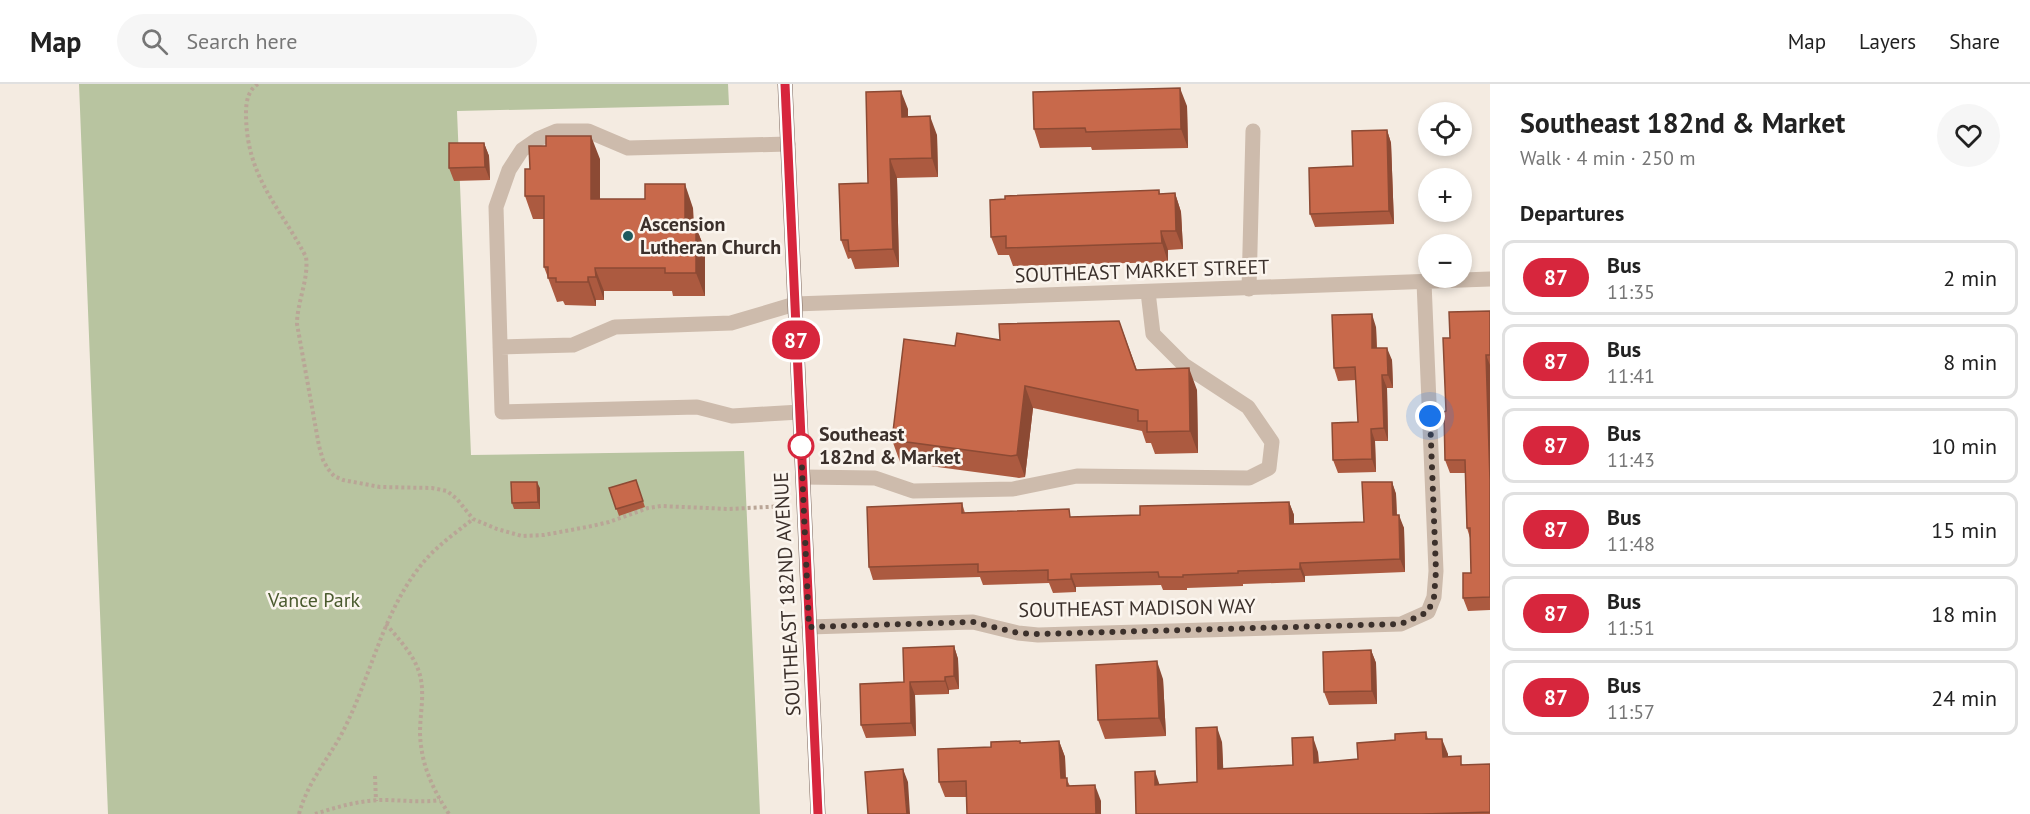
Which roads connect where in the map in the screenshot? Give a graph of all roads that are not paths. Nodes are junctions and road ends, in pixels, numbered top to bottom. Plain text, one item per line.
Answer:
1 (785, 84) edge
2 (1253, 131) dead end
3 (788, 144) junction
4 (1490, 279) edge
5 (1472, 280) edge
6 (1418, 282) edge
7 (1424, 288) edge
8 (1249, 289) junction
9 (1148, 292) junction
10 (795, 304) junction
11 (500, 347) junction
12 (800, 412) junction
13 (802, 477) junction
14 (809, 627) junction
15 (818, 814) edge

1 - 3 main road, SOUTHEAST 182ND AVENUE
2 - 8 street
3 - 10 main road, SOUTHEAST 182ND AVENUE
3 - 11 street
4 - 5 street, SOUTHEAST MARKET STREET
6 - 8 street, SOUTHEAST MARKET STREET
7 - 14 street, SOUTHEAST MADISON WAY
8 - 9 street, SOUTHEAST MARKET STREET
9 - 10 street, SOUTHEAST MARKET STREET
9 - 13 street
10 - 11 street, SOUTHEAST MARKET STREET
10 - 12 main road, SOUTHEAST 182ND AVENUE
11 - 12 street
12 - 13 main road, SOUTHEAST 182ND AVENUE
13 - 14 main road, SOUTHEAST 182ND AVENUE
14 - 15 main road, SOUTHEAST 182ND AVENUE

